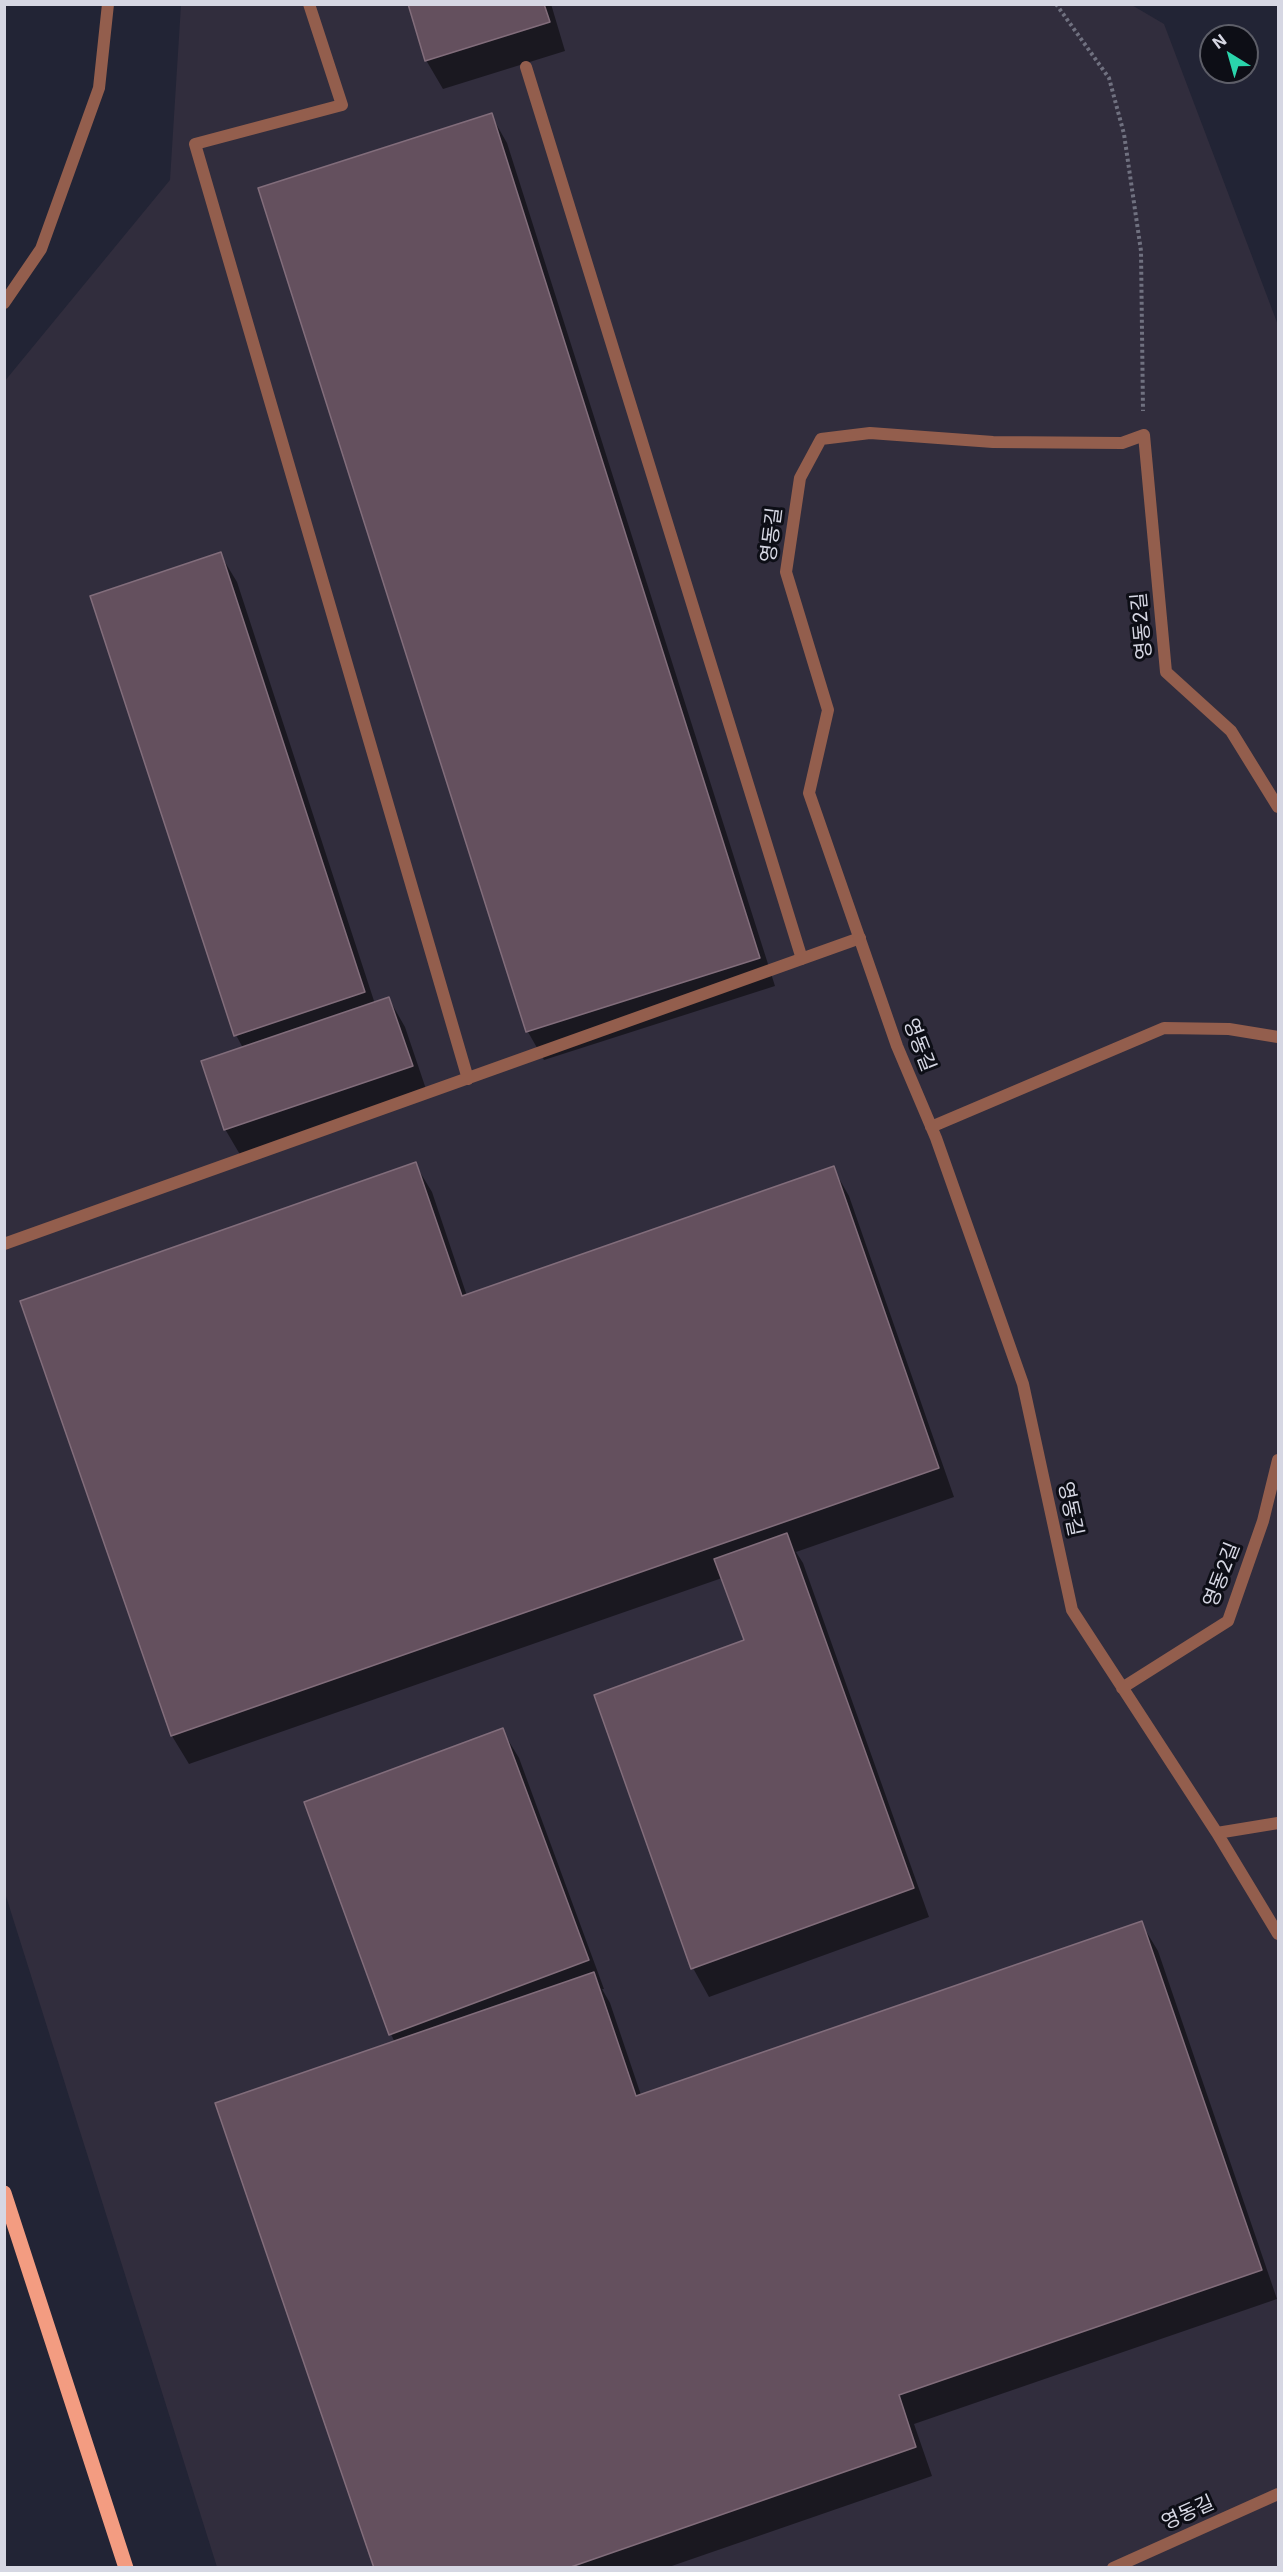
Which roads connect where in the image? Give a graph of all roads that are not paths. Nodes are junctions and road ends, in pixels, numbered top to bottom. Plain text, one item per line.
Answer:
1 (108, 4) edge
2 (309, 4) edge
3 (526, 67) dead end
4 (4, 303) edge
5 (1144, 435) joint
6 (1278, 807) edge
7 (860, 938) junction
8 (802, 958) junction
9 (1278, 1037) edge
10 (468, 1079) junction
11 (932, 1127) junction
12 (4, 1245) edge
13 (1278, 1460) edge
14 (1122, 1688) junction
15 (1278, 1823) edge
16 (1217, 1833) junction
17 (1278, 1934) edge
18 (4, 2193) edge
19 (1278, 2494) edge
20 (126, 2568) edge
21 (1113, 2568) edge

1 - 4 street
2 - 10 street
3 - 8 street
5 - 6 street, 영동2길
5 - 7 street, 영동길
7 - 8 street
7 - 11 street, 영동길
8 - 10 street
9 - 11 street
10 - 12 street
11 - 14 street, 영동길
13 - 14 street, 영동2길
14 - 16 street, 영동길
15 - 16 street
16 - 17 street, 영동길
18 - 20 main road
19 - 21 street, 영동길

